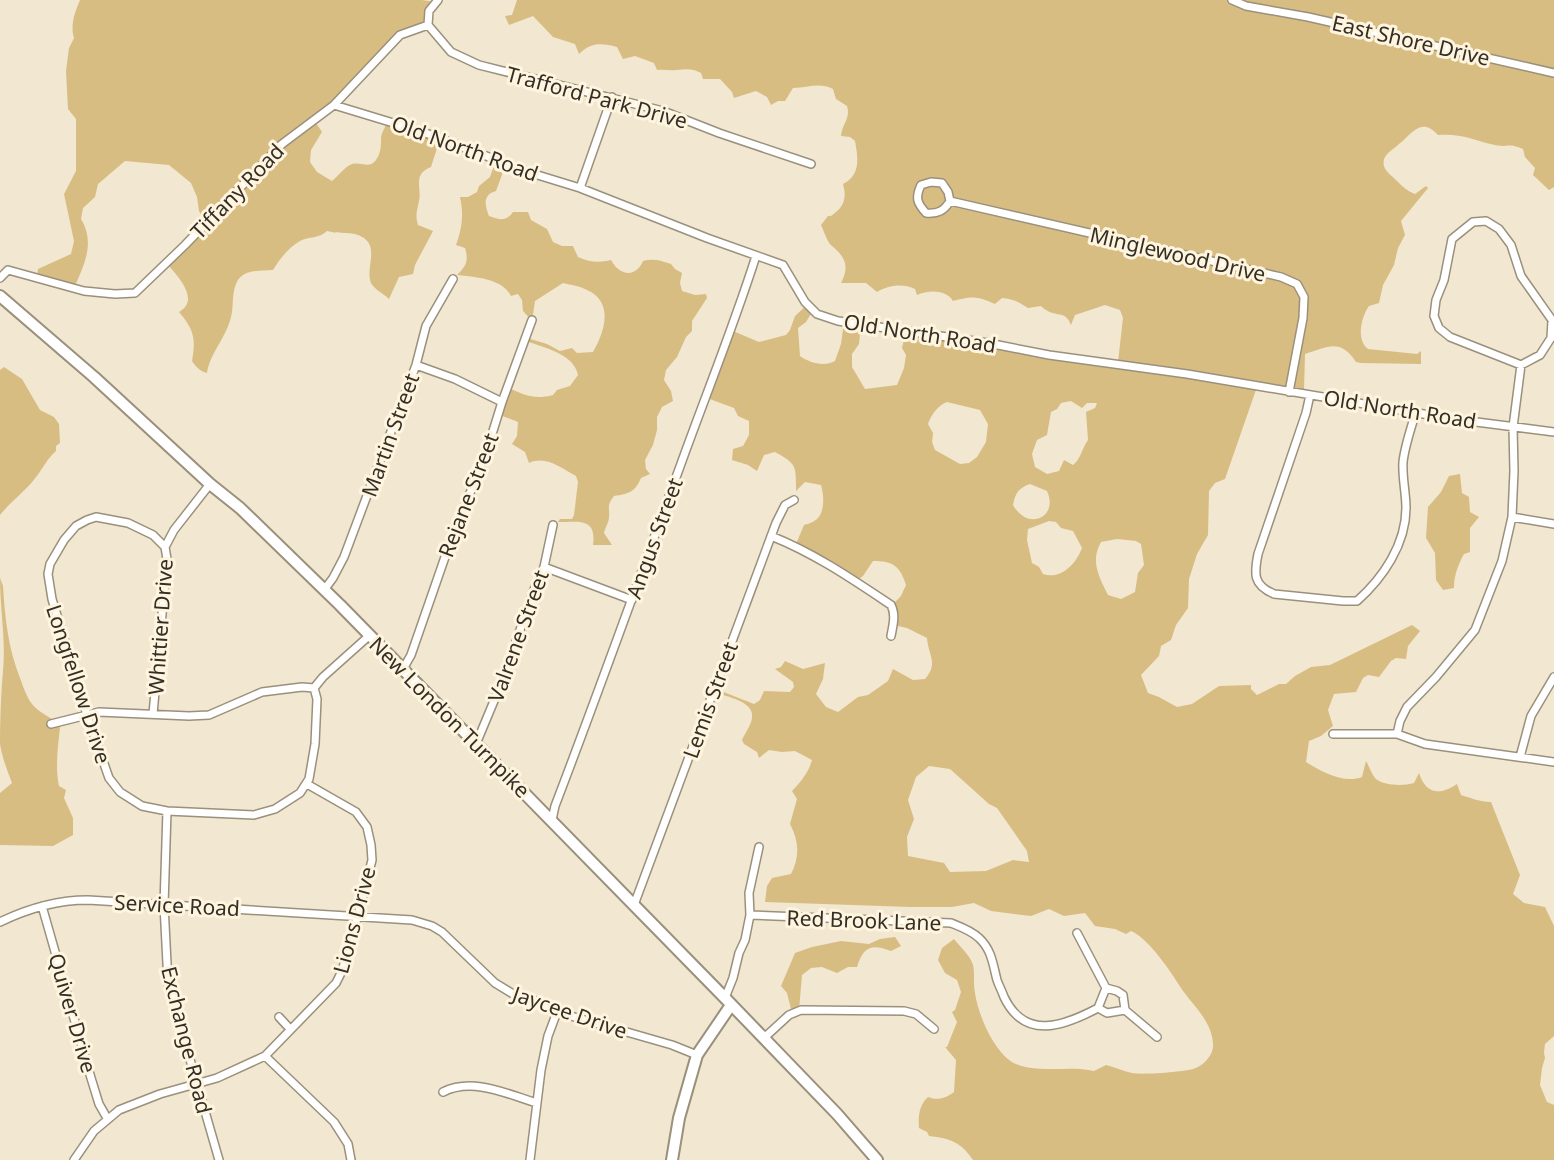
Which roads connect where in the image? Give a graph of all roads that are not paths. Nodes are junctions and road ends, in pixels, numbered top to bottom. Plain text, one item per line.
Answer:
1 (438, 0) edge
2 (1232, 0) edge
3 (428, 25) junction
4 (1554, 73) edge
5 (612, 97) junction
6 (334, 105) junction
7 (811, 164) dead end
8 (580, 188) junction
9 (950, 201) junction
10 (756, 256) junction
11 (0, 278) edge
12 (453, 279) dead end
13 (0, 296) edge
14 (532, 320) dead end
15 (416, 365) junction
16 (1521, 365) junction
17 (1289, 392) junction
18 (1310, 395) junction
19 (502, 402) junction
20 (1416, 412) junction
21 (1514, 427) junction
22 (1554, 432) edge
23 (210, 484) junction
24 (794, 500) dead end
25 (1512, 517) junction
26 (1554, 524) edge
27 (553, 525) dead end
28 (771, 536) junction
29 (165, 547) junction
30 (544, 567) junction
31 (324, 590) junction
32 (632, 600) junction
33 (370, 635) junction
34 (891, 636) dead end
35 (402, 669) junction
36 (1554, 677) edge
37 (315, 688) junction
38 (153, 714) junction
39 (87, 715) junction
40 (51, 724) dead end
41 (1333, 734) dead end
42 (1397, 734) junction
43 (476, 744) junction
44 (1520, 757) junction
45 (1554, 762) edge
46 (307, 784) junction
47 (167, 811) junction
48 (552, 820) junction
49 (759, 847) dead end
50 (164, 905) junction
51 (634, 905) junction
52 (42, 906) junction
53 (750, 915) junction
54 (357, 917) junction
55 (0, 922) edge
56 (1077, 933) dead end
57 (1106, 988) junction
58 (728, 1001) junction
59 (1098, 1008) junction
60 (1125, 1010) junction
61 (557, 1012) junction
62 (279, 1017) dead end
63 (290, 1029) junction
64 (934, 1029) dead end
65 (1157, 1037) dead end
66 (764, 1038) junction
67 (697, 1055) junction
68 (265, 1056) junction
69 (196, 1084) junction
70 (443, 1092) dead end
71 (537, 1103) junction
72 (107, 1118) junction
73 (74, 1160) edge
74 (219, 1160) edge
75 (351, 1160) edge
76 (531, 1160) edge
77 (672, 1160) edge
78 (877, 1160) edge

1 - 3 street
2 - 4 street, East Shore Drive
3 - 5 street, Trafford Park Drive
3 - 6 street, Tiffany Road
5 - 7 street, Trafford Park Drive
5 - 8 street
6 - 8 street, Old North Road
6 - 11 street, Tiffany Road
8 - 10 street, Old North Road
9 - 9 street
9 - 17 street, Minglewood Drive
10 - 17 street, Old North Road
10 - 32 street, Angus Street
12 - 15 street, Martin Street
13 - 23 main road, New London Turnpike
14 - 19 street, Rejane Street
15 - 19 street
15 - 31 street, Martin Street
16 - 16 street
16 - 21 street
17 - 18 street, Old North Road
18 - 20 street, Old North Road
18 - 20 street
19 - 35 street, Rejane Street
20 - 21 street, Old North Road
21 - 22 street, Old North Road
21 - 25 street
23 - 29 street, Whittier Drive
23 - 31 main road, New London Turnpike
24 - 28 street, Lemis Street
25 - 26 street
25 - 42 street
27 - 30 street, Valrene Street
28 - 34 street
28 - 51 street, Lemis Street
29 - 38 street, Whittier Drive
29 - 39 street, Longfellow Drive
30 - 32 street
30 - 43 street, Valrene Street
31 - 33 main road, New London Turnpike
32 - 48 street, Angus Street
33 - 35 main road, New London Turnpike
33 - 37 street
35 - 43 main road, New London Turnpike
36 - 44 street
37 - 38 street
37 - 46 street
38 - 39 street
39 - 40 street
39 - 47 street, Longfellow Drive
41 - 42 street
42 - 44 street
43 - 48 main road, New London Turnpike
44 - 45 street
46 - 47 street, Longfellow Drive
46 - 54 street, Lions Drive
47 - 50 street, Exchange Road
48 - 51 main road, New London Turnpike
49 - 53 street
50 - 52 street, Service Road
50 - 54 street, Service Road
50 - 69 street, Exchange Road
51 - 58 main road, New London Turnpike
52 - 55 street, Service Road
52 - 72 street, Quiver Drive
53 - 58 street
53 - 59 street, Red Brook Lane
54 - 61 street, Jaycee Drive
54 - 63 street, Lions Drive
56 - 57 street
57 - 59 street
57 - 60 street
58 - 66 main road, New London Turnpike
58 - 67 main road
59 - 60 street, Red Brook Lane
60 - 65 street
61 - 67 street, Jaycee Drive
61 - 71 street
62 - 63 street
63 - 68 street, Lions Drive
64 - 66 street
66 - 78 main road, New London Turnpike
67 - 77 main road
68 - 69 street, Lions Drive
68 - 75 street
69 - 72 street, Lions Drive
69 - 74 street, Exchange Road
70 - 71 street
71 - 76 street
72 - 73 street, Lions Drive

